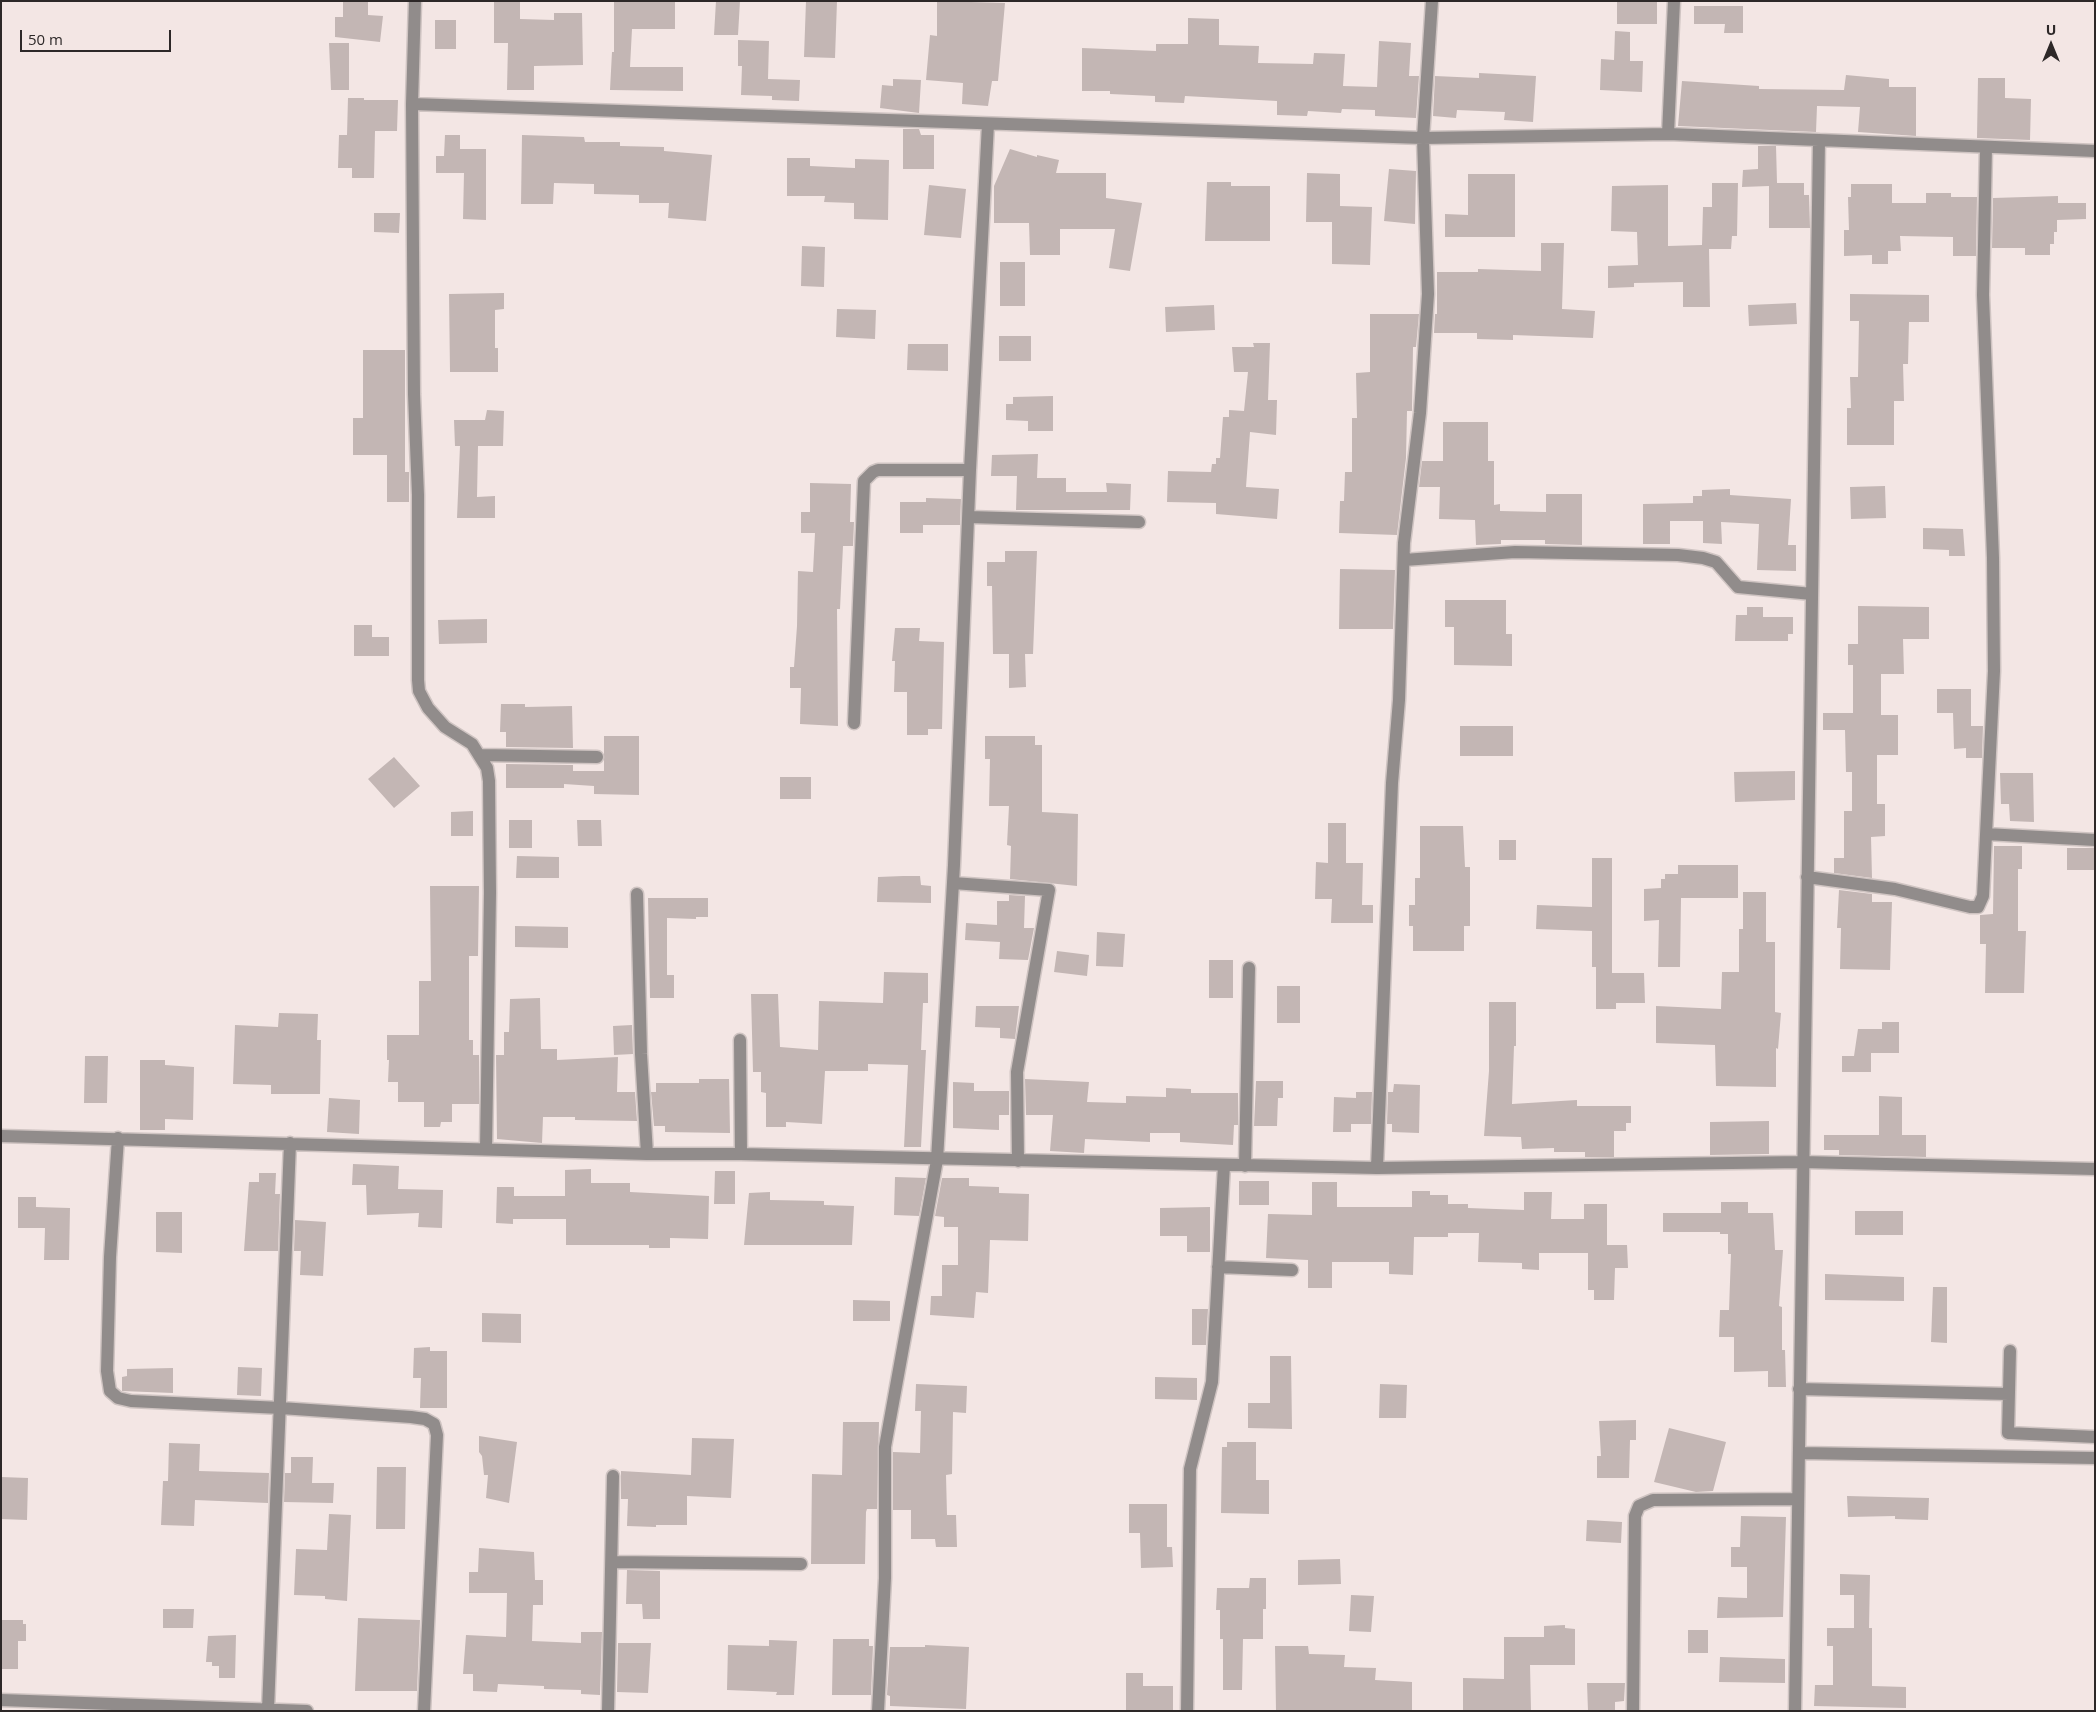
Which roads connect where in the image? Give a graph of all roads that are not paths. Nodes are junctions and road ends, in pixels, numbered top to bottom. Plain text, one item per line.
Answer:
1 (415, 1) edge
2 (1432, 1) edge
3 (1674, 1) edge
4 (412, 104) junction
5 (988, 124) junction
6 (1668, 134) junction
7 (1424, 138) junction
8 (1819, 140) junction
9 (1986, 147) junction
10 (2095, 150) edge
11 (970, 470) junction
12 (969, 517) junction
13 (1139, 522) dead end
14 (1404, 560) junction
15 (1812, 594) junction
16 (854, 722) dead end
17 (480, 755) junction
18 (598, 757) dead end
19 (1986, 834) junction
20 (2095, 840) edge
21 (1807, 877) junction
22 (953, 883) junction
23 (637, 894) dead end
24 (1249, 968) dead end
25 (740, 1040) dead end
26 (1, 1136) edge
27 (118, 1138) junction
28 (290, 1143) junction
29 (486, 1149) junction
30 (647, 1154) junction
31 (741, 1154) junction
32 (937, 1160) junction
33 (1018, 1161) junction
34 (1802, 1162) junction
35 (1224, 1165) junction
36 (1245, 1166) junction
37 (1377, 1168) junction
38 (2095, 1169) edge
39 (1218, 1267) junction
40 (1292, 1270) dead end
41 (2010, 1351) dead end
42 (1799, 1389) junction
43 (2010, 1394) junction
44 (281, 1408) junction
45 (2095, 1437) edge
46 (1800, 1453) junction
47 (2095, 1458) edge
48 (613, 1476) dead end
49 (1798, 1499) junction
50 (612, 1562) junction
51 (801, 1564) dead end
52 (1, 1700) edge
53 (196, 1709) edge
54 (268, 1710) edge
55 (308, 1711) edge
56 (424, 1711) edge
57 (608, 1711) edge
58 (878, 1711) edge
59 (1187, 1711) edge
60 (1633, 1711) edge
61 (1795, 1711) edge

1 - 4 street
2 - 7 street
3 - 6 street
4 - 5 street
4 - 17 street
5 - 7 street
5 - 11 street
6 - 7 street
6 - 8 street
7 - 14 street
8 - 9 street
8 - 15 street
9 - 10 street
9 - 19 street
11 - 12 street
11 - 16 street
12 - 13 street
12 - 22 street
14 - 15 street
14 - 37 street
15 - 21 street
17 - 18 street
17 - 29 street
19 - 20 street
19 - 21 street
21 - 34 street
22 - 32 street
22 - 33 street
23 - 30 street
24 - 36 street
25 - 31 street
26 - 27 street
27 - 28 street
27 - 44 street
28 - 29 street
28 - 44 street
29 - 30 street
30 - 31 street
31 - 32 street
32 - 33 street
32 - 58 street
33 - 35 street
34 - 37 street
34 - 38 street
34 - 42 street
35 - 36 street
35 - 39 street
36 - 37 street
39 - 40 street
39 - 59 street
41 - 43 street
42 - 43 street
42 - 46 street
43 - 45 street
44 - 54 street
44 - 56 street
46 - 47 street
46 - 49 street
48 - 50 street
49 - 60 street
49 - 61 street
50 - 51 street
50 - 57 street
52 - 53 street
53 - 54 street
54 - 55 street

